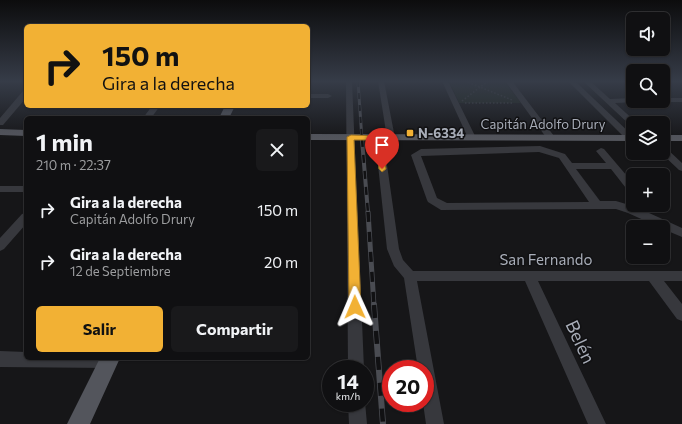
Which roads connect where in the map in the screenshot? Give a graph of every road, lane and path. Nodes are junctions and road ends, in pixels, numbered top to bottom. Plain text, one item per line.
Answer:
1 (19, 101) edge
2 (350, 101) edge
3 (384, 101) edge
4 (454, 101) edge
5 (463, 101) edge
6 (515, 101) edge
7 (523, 101) edge
8 (592, 101) edge
9 (609, 101) edge
10 (626, 117) edge
11 (0, 123) edge
12 (0, 132) edge
13 (24, 132) edge
14 (626, 133) edge
15 (0, 137) edge
16 (24, 137) edge
17 (351, 137) junction
18 (310, 138) edge
19 (378, 138) junction
20 (391, 138) junction
21 (472, 138) junction
22 (551, 138) junction
23 (626, 138) edge
24 (670, 138) edge
25 (682, 138) edge
26 (601, 151) dead end
27 (670, 157) edge
28 (569, 166) junction
29 (613, 166) junction
30 (682, 168) edge
31 (626, 182) edge
32 (0, 189) edge
33 (24, 189) edge
34 (597, 205) junction
35 (626, 207) edge
36 (642, 212) edge
37 (24, 219) edge
38 (682, 233) edge
39 (0, 246) edge
40 (410, 276) junction
41 (529, 276) junction
42 (652, 276) junction
43 (682, 276) edge
44 (682, 315) edge
45 (0, 360) edge
46 (24, 360) edge
47 (109, 360) edge
48 (356, 360) edge
49 (357, 412) edge
50 (78, 424) edge
51 (358, 424) edge
52 (435, 424) edge
53 (597, 424) edge

1 - 11 street
2 - 17 street
3 - 20 street
4 - 21 street
5 - 6 path
7 - 22 street
8 - 14 street
9 - 10 street
12 - 13 main road
15 - 16 main road
17 - 18 main road, Capitán Adolfo Drury
17 - 19 main road, Capitán Adolfo Drury
17 - 48 street
19 - 20 main road, Capitán Adolfo Drury
19 - 40 street
20 - 21 main road, Capitán Adolfo Drury
21 - 22 main road, Capitán Adolfo Drury
22 - 23 main road, Capitán Adolfo Drury
24 - 25 main road
26 - 29 street
27 - 30 street
28 - 29 street
28 - 34 street
28 - 34 street
29 - 31 street
32 - 33 street
34 - 35 street
36 - 38 street
37 - 39 street
40 - 41 street, San Fernando
40 - 52 street
41 - 42 street, San Fernando
41 - 53 street, Belén
42 - 43 street, San Fernando
42 - 44 street
45 - 46 street
47 - 50 main road
49 - 51 street

